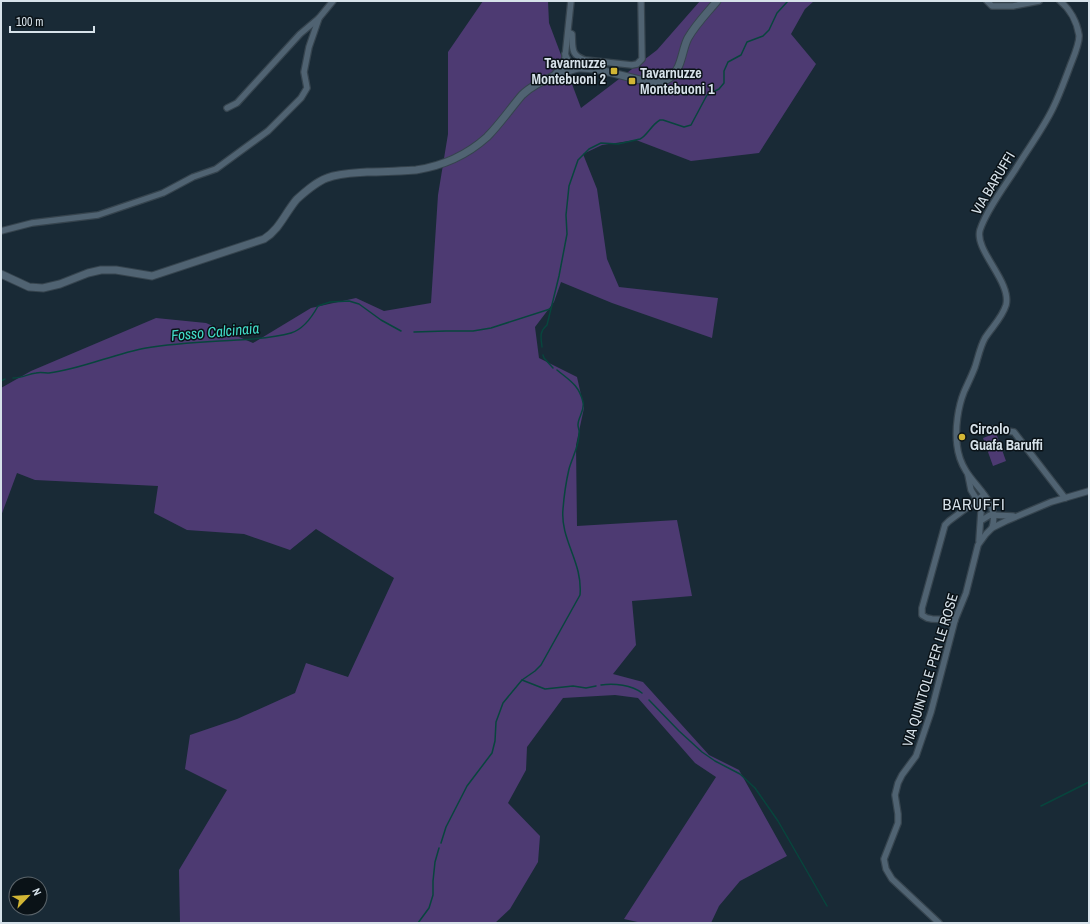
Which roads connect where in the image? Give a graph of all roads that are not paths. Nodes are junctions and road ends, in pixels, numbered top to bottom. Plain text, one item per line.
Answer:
1 (333, 1) edge
2 (571, 1) edge
3 (641, 1) edge
4 (717, 1) edge
5 (987, 1) edge
6 (1039, 1) edge
7 (1060, 1) edge
8 (319, 18) junction
9 (568, 32) junction
10 (566, 57) junction
11 (612, 62) junction
12 (580, 68) junction
13 (569, 71) junction
14 (611, 73) junction
15 (554, 76) junction
16 (226, 108) dead end
17 (1, 231) edge
18 (1, 274) edge
19 (993, 429) dead end
20 (967, 472) junction
21 (1089, 491) edge
22 (984, 495) junction
23 (1064, 498) junction
24 (977, 500) junction
25 (993, 514) junction
26 (1016, 516) junction
27 (982, 520) junction
28 (992, 528) junction
29 (978, 545) junction
30 (955, 620) junction
31 (939, 923) edge

1 - 8 street
2 - 9 street
3 - 11 street
4 - 14 main road
5 - 6 street
7 - 20 street, VIA BARUFFI
8 - 16 street
8 - 17 street
9 - 10 street
9 - 11 street
10 - 12 street
10 - 13 street
10 - 15 street
11 - 14 street
12 - 13 main road
12 - 14 main road
13 - 15 main road
15 - 18 main road
19 - 23 street
20 - 22 street, VIA BARUFFI
20 - 24 street, VIA BARUFFI
21 - 23 street, VIA QUINTOLE PER LE ROSE
22 - 24 street
22 - 25 street, VIA BARUFFI
23 - 26 street, VIA QUINTOLE PER LE ROSE
24 - 27 street, VIA BARUFFI
24 - 30 street
25 - 26 street
25 - 27 street
25 - 28 street, VIA BARUFFI
26 - 28 street, VIA QUINTOLE PER LE ROSE
27 - 28 street
27 - 29 street, VIA BARUFFI
28 - 29 street, VIA QUINTOLE PER LE ROSE
29 - 30 street, VIA QUINTOLE PER LE ROSE
30 - 31 street, VIA QUINTOLE PER LE ROSE

